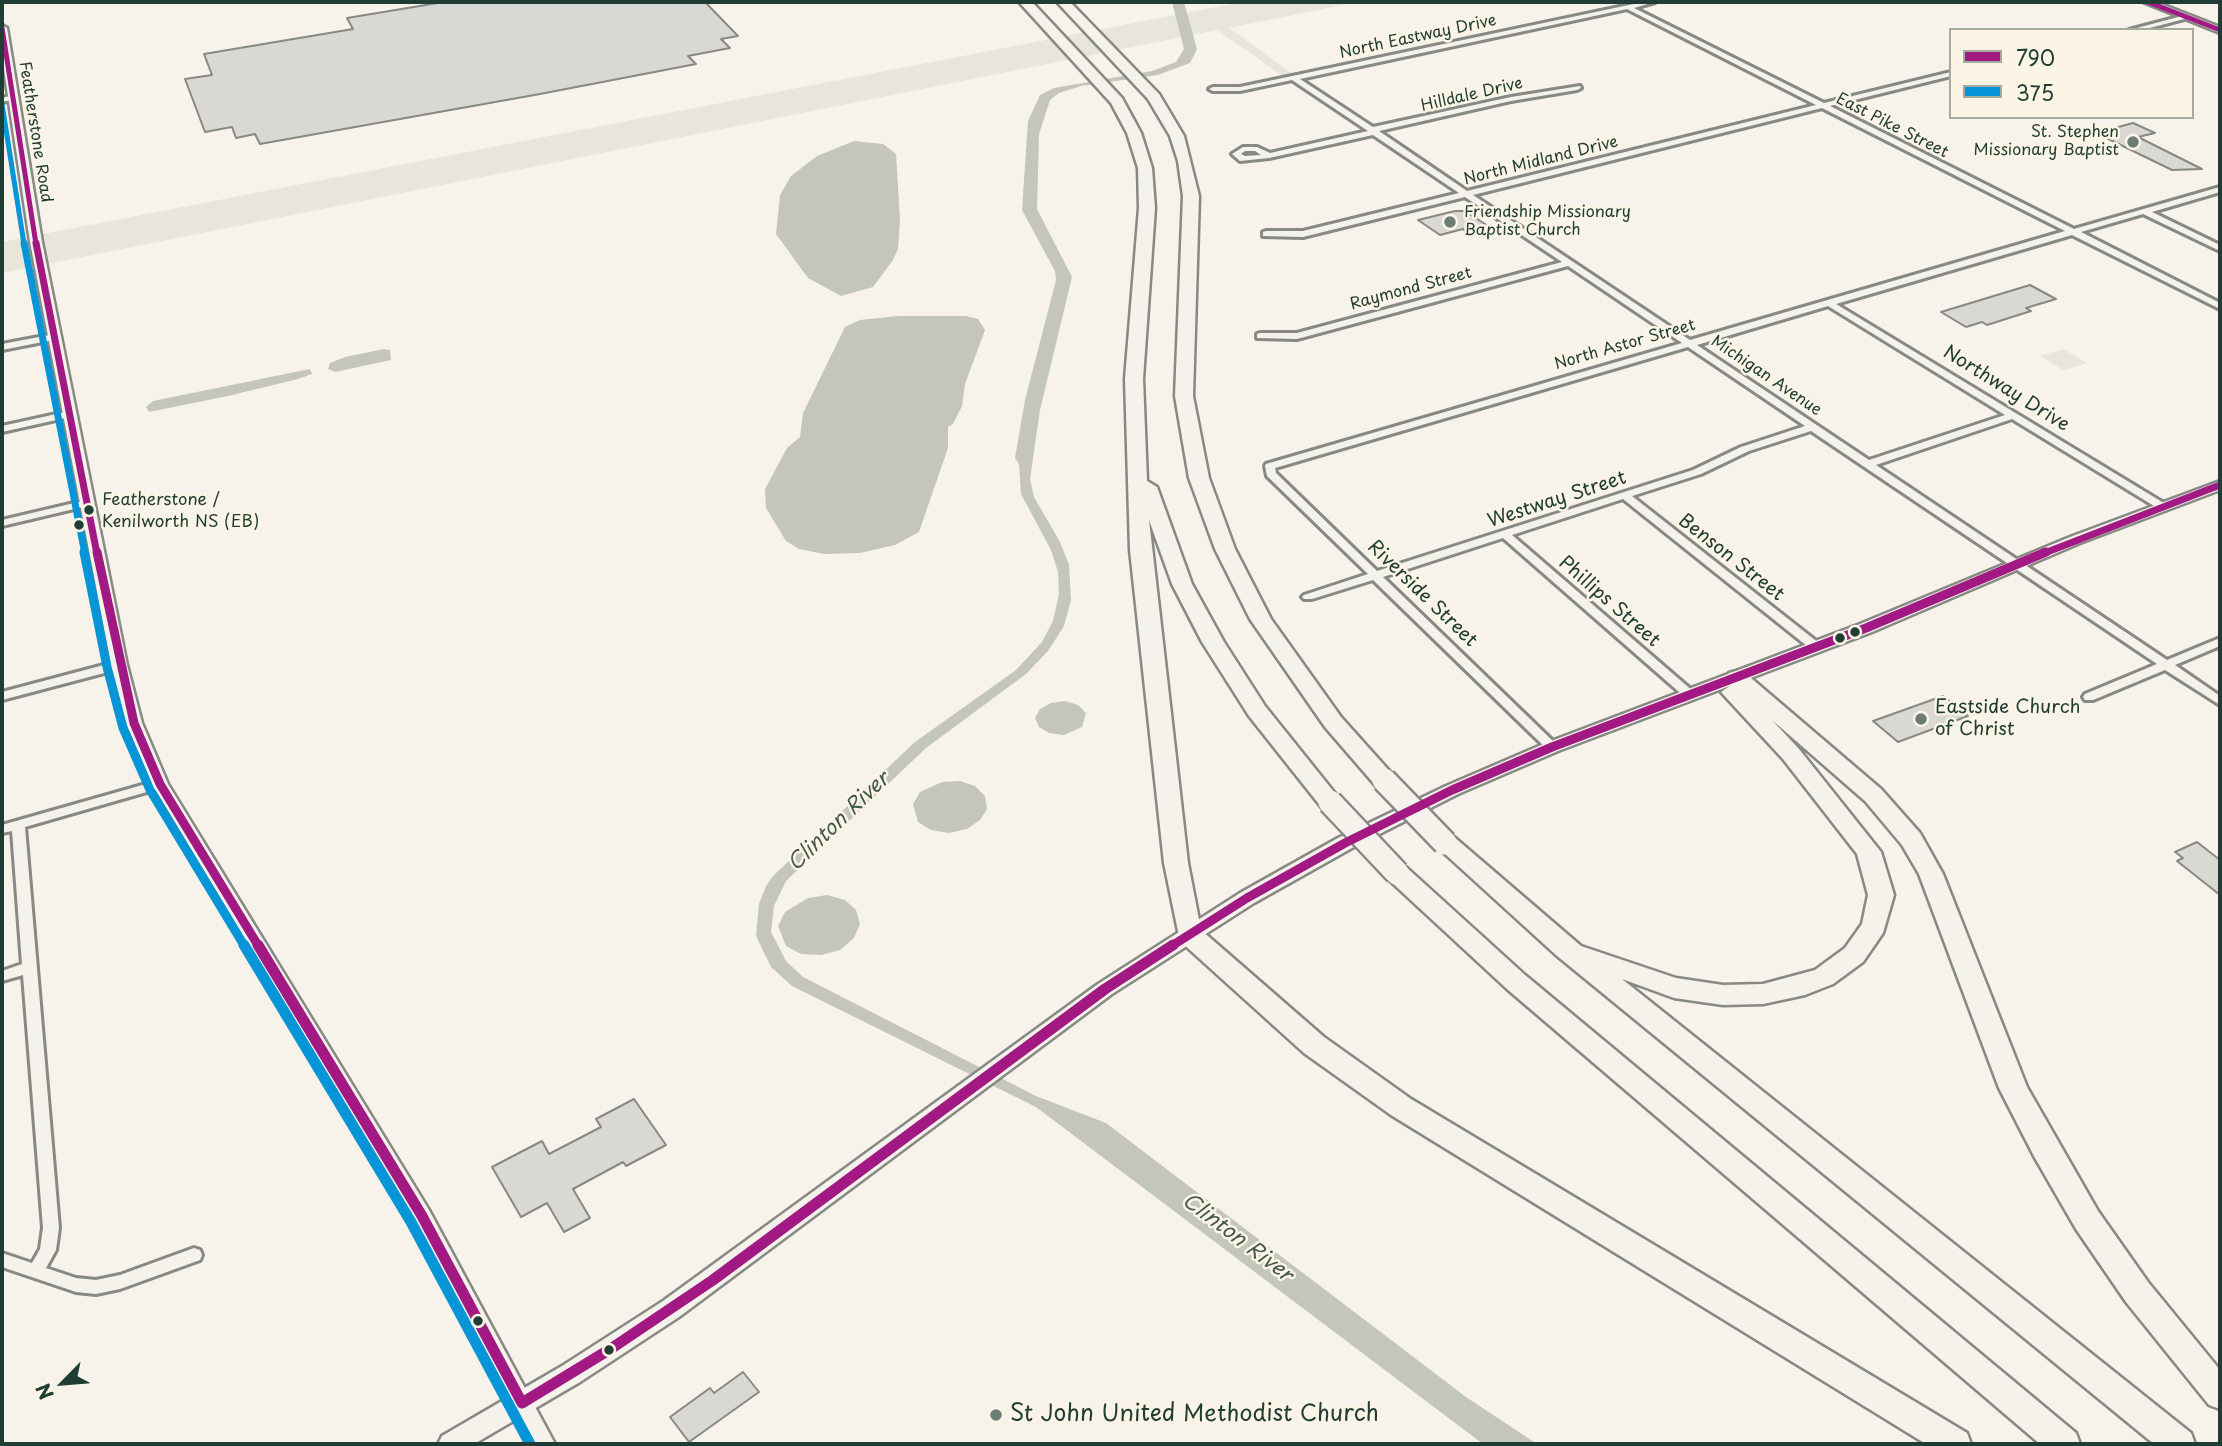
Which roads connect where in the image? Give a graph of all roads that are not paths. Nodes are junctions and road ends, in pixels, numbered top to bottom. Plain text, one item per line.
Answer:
1 (1025, 2) edge
2 (1063, 2) edge
3 (1652, 2) edge
4 (2148, 2) edge
5 (1627, 7) junction
6 (2186, 16) junction
7 (2, 28) edge
8 (2140, 28) edge
9 (2220, 30) edge
10 (1949, 74) edge
11 (1294, 78) junction
12 (1577, 88) dead end
13 (1213, 89) dead end
14 (7, 99) edge
15 (1822, 106) junction
16 (1374, 131) junction
17 (1269, 156) dead end
18 (2220, 189) edge
19 (1467, 194) junction
20 (2144, 211) junction
21 (2071, 232) junction
22 (1266, 234) dead end
23 (2220, 248) edge
24 (1570, 263) junction
25 (1829, 303) junction
26 (2220, 306) edge
27 (1260, 336) dead end
28 (55, 337) junction
29 (1689, 343) junction
30 (2, 347) edge
31 (70, 414) junction
32 (2014, 415) junction
33 (1813, 426) junction
34 (2, 429) edge
35 (1138, 450) junction
36 (1869, 464) junction
37 (1269, 468) joint
38 (2220, 485) edge
39 (1625, 496) junction
40 (87, 503) junction
41 (2163, 507) junction
42 (2, 523) edge
43 (1506, 535) junction
44 (2017, 564) junction
45 (1376, 576) junction
46 (1308, 597) dead end
47 (2220, 642) edge
48 (1816, 648) junction
49 (2166, 664) junction
50 (119, 665) junction
51 (1729, 680) junction
52 (1690, 695) junction
53 (2, 696) edge
54 (2089, 697) dead end
55 (2220, 701) edge
56 (1552, 747) junction
57 (160, 784) junction
58 (18, 825) junction
59 (2, 829) edge
60 (1397, 873) joint
61 (1189, 934) junction
62 (1565, 948) junction
63 (30, 967) junction
64 (2, 976) edge
65 (194, 1255) dead end
66 (2, 1260) edge
67 (36, 1271) junction
68 (2220, 1394) edge
69 (522, 1403) junction
70 (451, 1444) edge
71 (544, 1444) edge
72 (1955, 1444) edge
73 (2064, 1444) edge
74 (2179, 1444) edge

1 - 35 highway
2 - 62 highway, bridge
3 - 5 street, North Eastway Drive
4 - 6 main road
5 - 11 street, North Eastway Drive
5 - 15 street, East Pike Street
6 - 8 street
6 - 9 main road
7 - 14 street, Featherstone Road
10 - 15 street
11 - 13 street, North Eastway Drive
11 - 16 street, Michigan Avenue
12 - 16 street, Hilldale Drive
14 - 28 street, Featherstone Road
15 - 19 street, North Midland Drive
15 - 21 street, East Pike Street
16 - 17 street, Hilldale Drive
16 - 19 street, Michigan Avenue
18 - 20 street, North Astor Street
19 - 22 street, North Midland Drive
19 - 24 street, Michigan Avenue
20 - 21 street, North Astor Street
20 - 23 street
21 - 25 street, North Astor Street
21 - 26 street, East Pike Street
24 - 27 street, Raymond Street
24 - 29 street, Michigan Avenue
25 - 29 street, North Astor Street
25 - 32 street, Northway Drive
28 - 30 street
28 - 31 street, Featherstone Road
29 - 33 street, Michigan Avenue
29 - 37 street, North Astor Street
31 - 34 street
31 - 40 street, Featherstone Road
32 - 36 street
32 - 41 street, Northway Drive
33 - 36 street, Michigan Avenue
33 - 39 street, Westway Street
35 - 60 highway, bridge
35 - 61 highway
36 - 44 street, Michigan Avenue
37 - 45 street, Riverside Street
38 - 41 main road
39 - 43 street, Westway Street
39 - 48 street, Benson Street
40 - 42 street
40 - 50 street, Featherstone Road
41 - 44 main road
43 - 45 street, Westway Street
43 - 52 street, Phillips Street
44 - 48 main road
44 - 49 street, Michigan Avenue
45 - 46 street, Westway Street
45 - 56 street, Riverside Street
47 - 49 street
48 - 51 main road
49 - 54 street
49 - 55 street, Michigan Avenue
50 - 53 street
50 - 57 street, Featherstone Road
51 - 52 main road
51 - 62 highway
51 - 68 highway
52 - 56 main road
56 - 61 main road
57 - 58 street
57 - 69 street, Featherstone Road
58 - 59 street
58 - 63 street
60 - 73 highway
61 - 69 main road
61 - 72 highway
62 - 74 highway
63 - 64 street
63 - 67 street
65 - 67 street
66 - 67 street
69 - 70 main road
69 - 71 street, Featherstone Road

